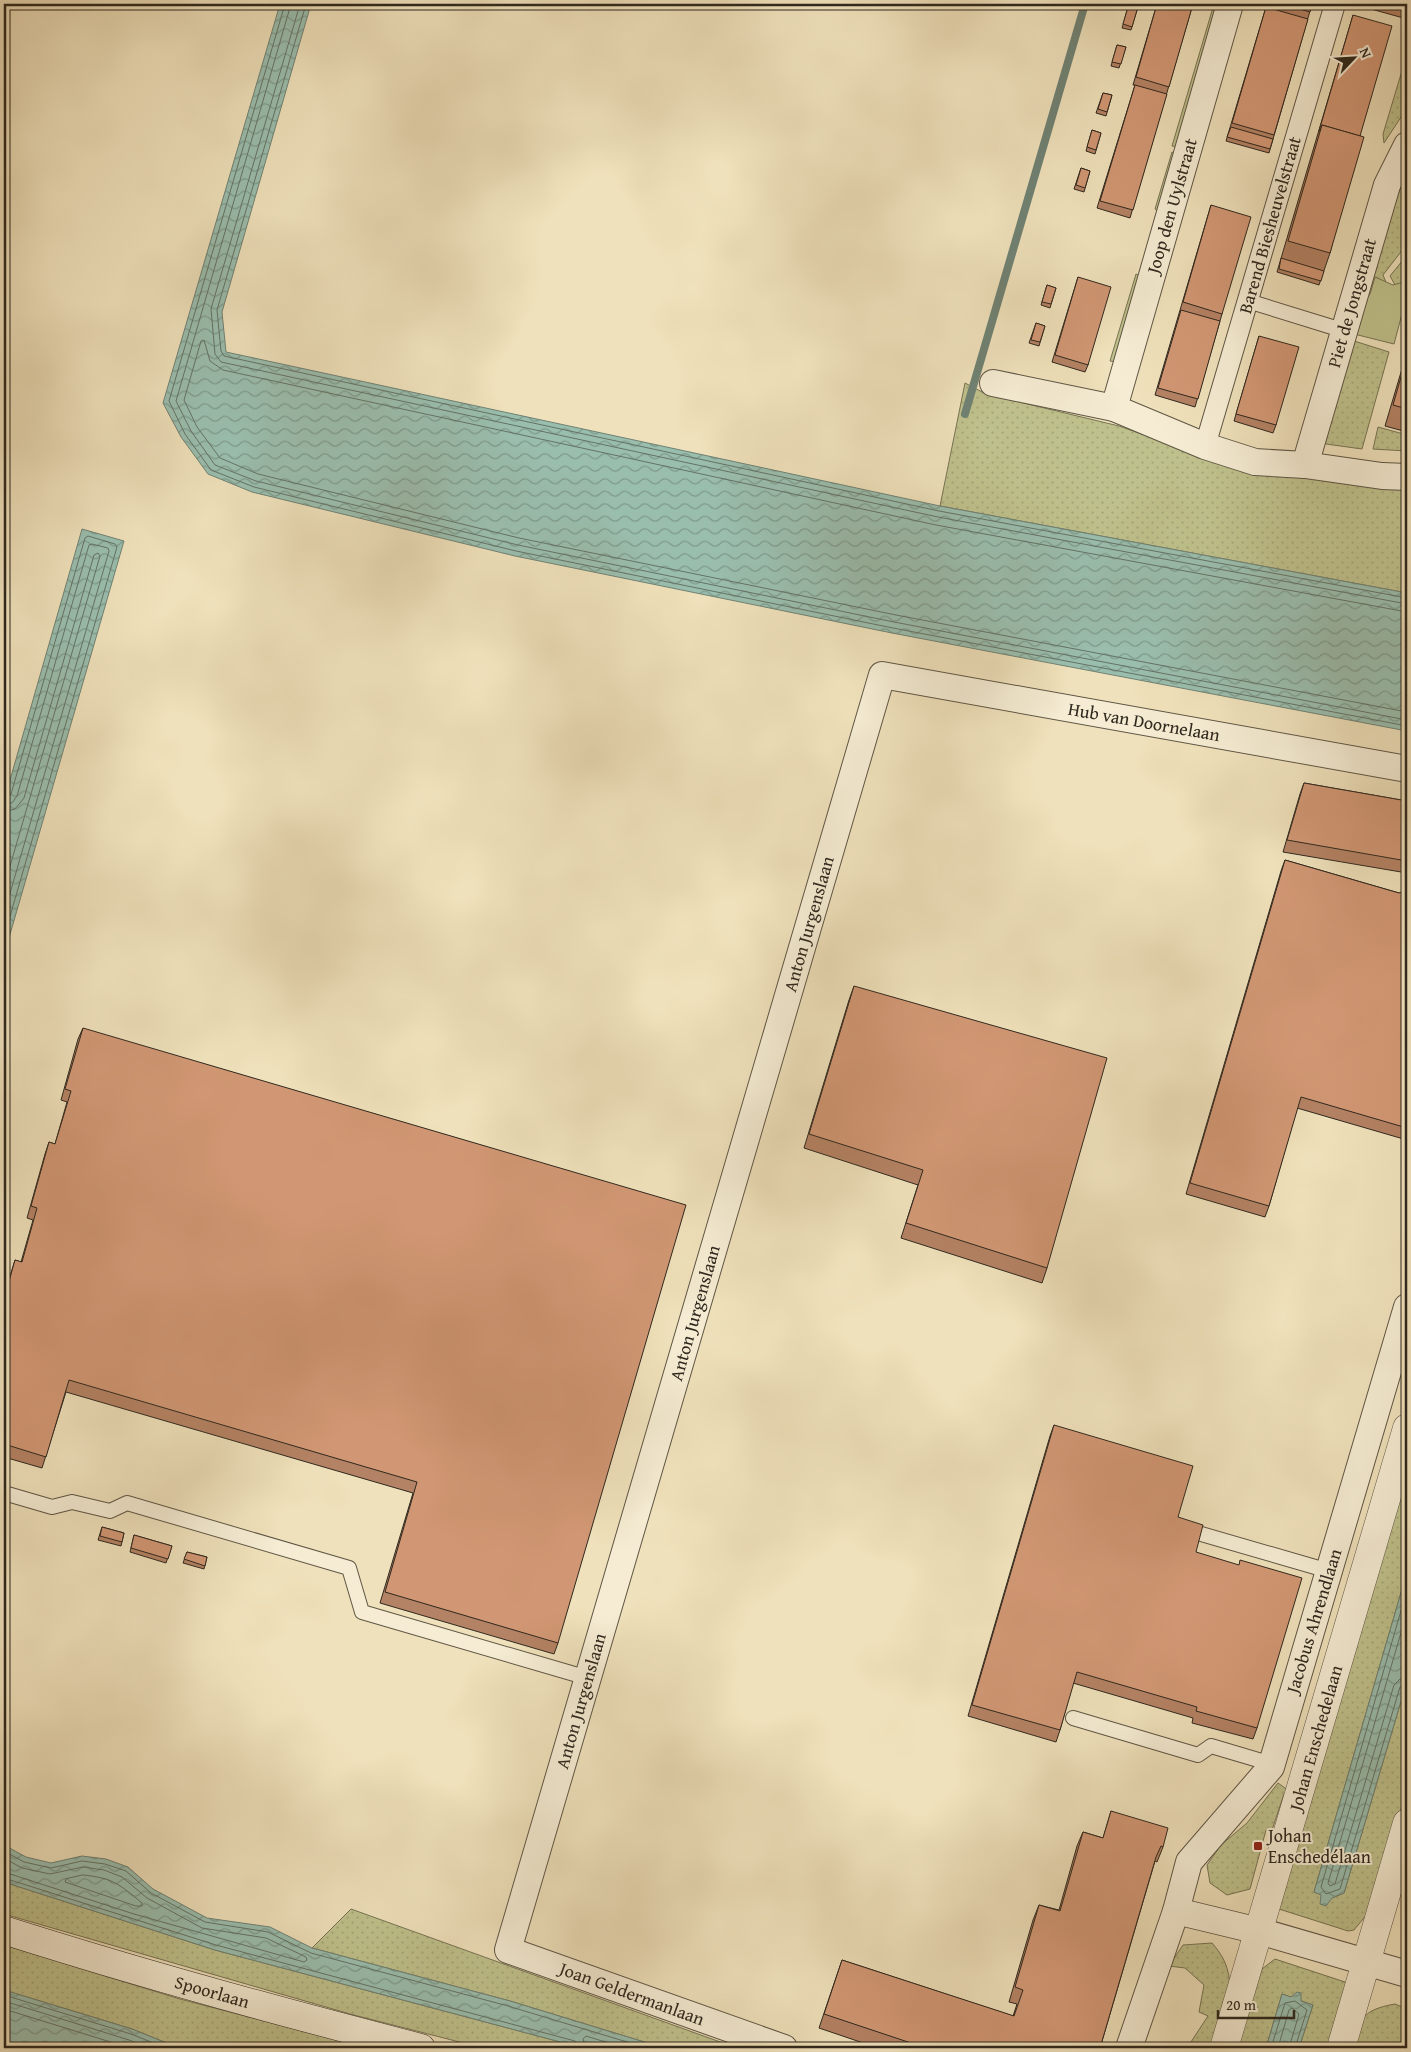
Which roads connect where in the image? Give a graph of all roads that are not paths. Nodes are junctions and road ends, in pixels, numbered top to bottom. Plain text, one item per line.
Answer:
1 (1230, 4) edge
2 (1336, 4) edge
3 (1407, 145) edge
4 (1248, 301) junction
5 (1344, 330) junction
6 (992, 384) dead end
7 (1114, 408) junction
8 (1205, 446) junction
9 (1305, 465) junction
10 (1407, 477) edge
11 (882, 675) joint
12 (1407, 769) edge
13 (1407, 1307) edge
14 (1407, 1428) edge
15 (4, 1493) edge
16 (1183, 1528) edge
17 (1329, 1571) junction
18 (588, 1678) junction
19 (1073, 1718) dead end
20 (1272, 1764) junction
21 (1407, 1824) edge
22 (1176, 1910) junction
23 (4, 1930) edge
24 (1259, 1931) junction
25 (508, 1950) joint
26 (1367, 1962) junction
27 (1407, 1974) edge
28 (421, 2048) edge
29 (784, 2048) edge
30 (1129, 2048) edge
31 (1224, 2048) edge
32 (1341, 2048) edge

1 - 7 street, Joop den Uylstraat
2 - 4 street, Barend Biesheuvelstraat
3 - 5 street, Piet de Jongstraat
4 - 5 lane
4 - 8 street, Barend Biesheuvelstraat
5 - 9 street, Piet de Jongstraat
6 - 7 street
7 - 8 street
8 - 9 street
9 - 10 street
11 - 12 street, Hub van Doornelaan
11 - 18 street, Anton Jurgenslaan
13 - 17 street, Jacobus Ahrendlaan
14 - 24 street, Johan Enschedelaan
15 - 18 lane
16 - 17 lane
17 - 20 street, Jacobus Ahrendlaan
18 - 25 street, Anton Jurgenslaan
19 - 20 lane
20 - 22 street, Jacobus Ahrendlaan
21 - 26 street
22 - 24 street
22 - 30 street, Jacobus Ahrendlaan
23 - 28 street, Spoorlaan
24 - 26 street
24 - 31 street, Johan Enschedelaan
25 - 29 street, Joan Geldermanlaan
26 - 27 street
26 - 32 street

